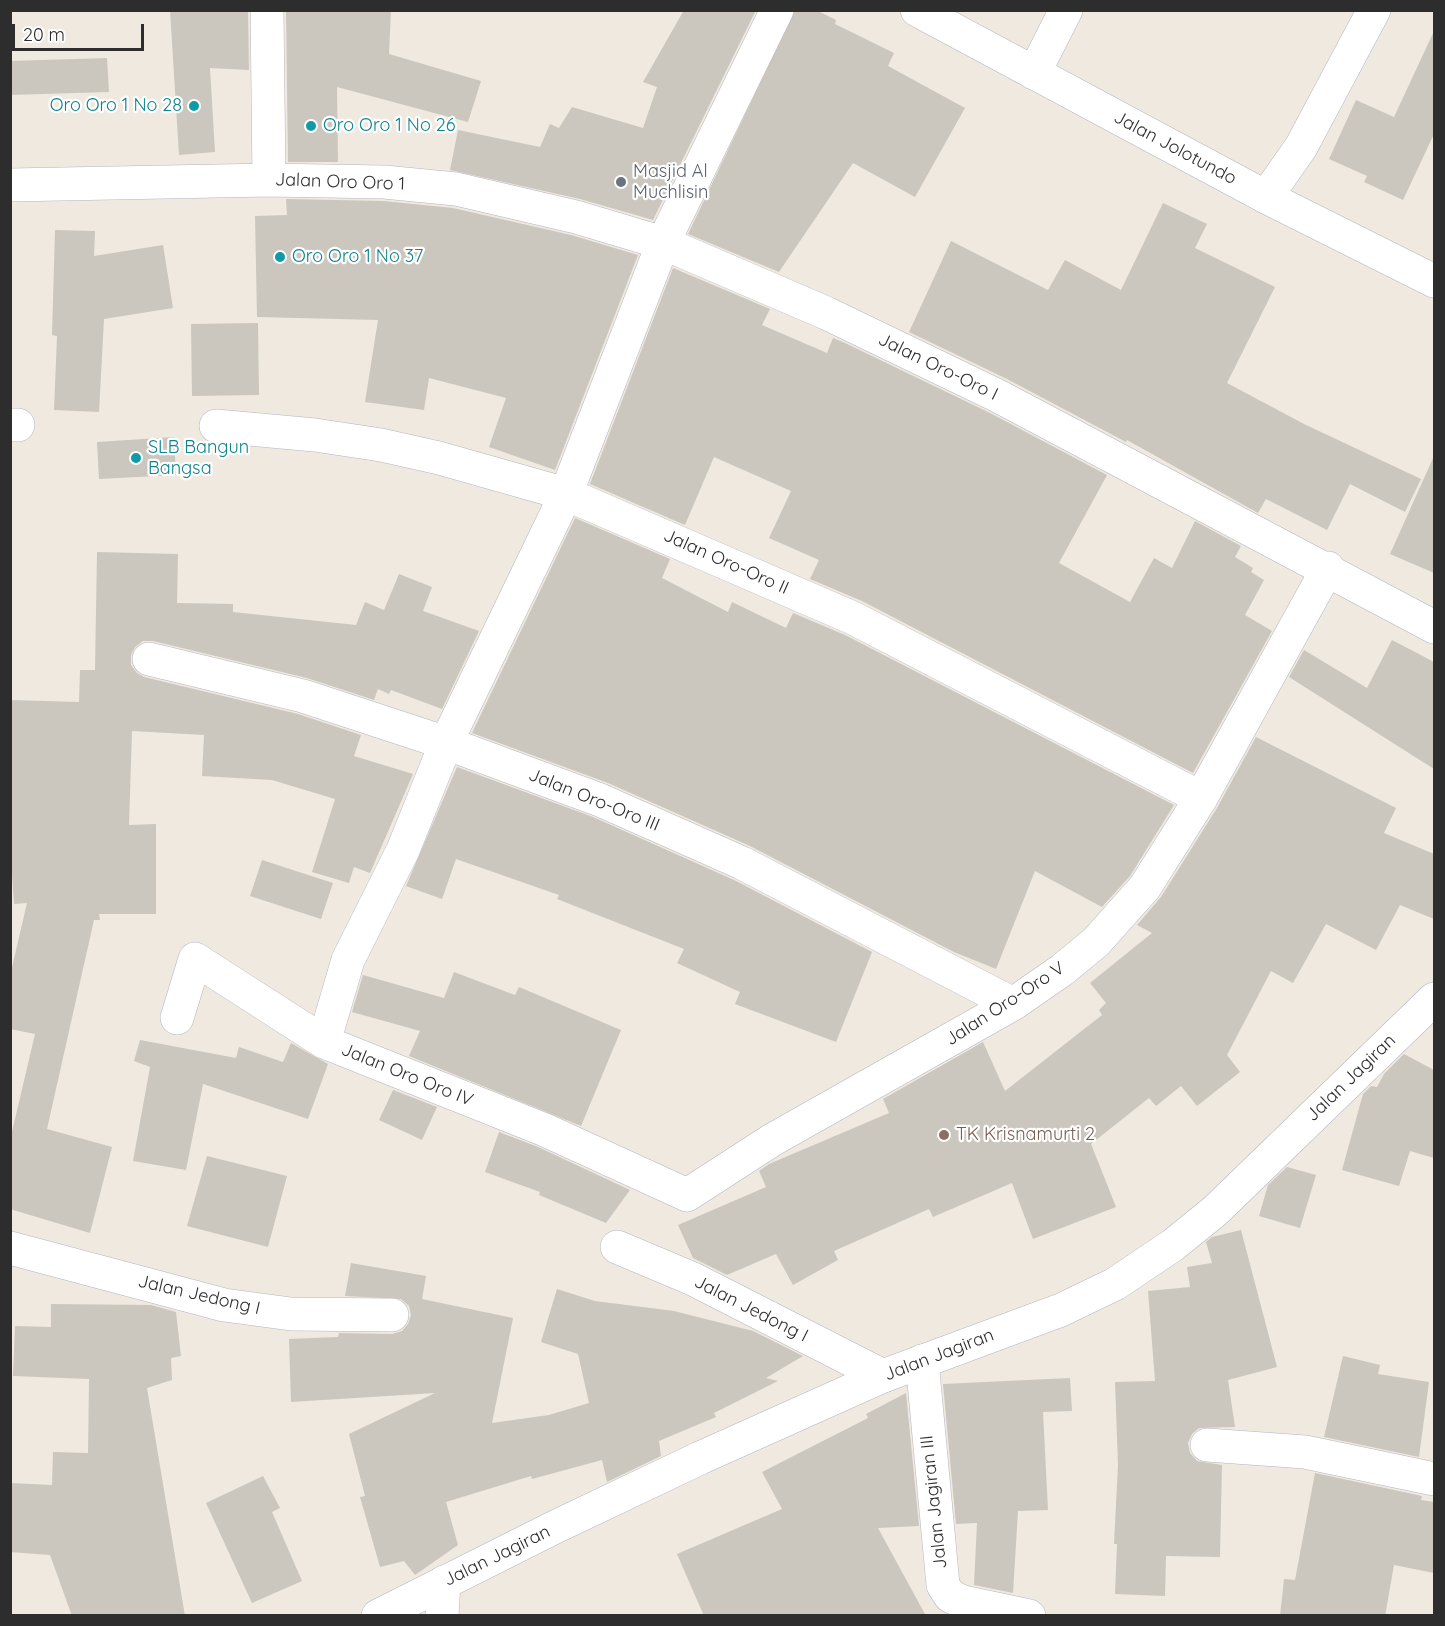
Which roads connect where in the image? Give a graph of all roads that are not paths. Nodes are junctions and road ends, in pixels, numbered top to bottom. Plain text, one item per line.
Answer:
1 (267, 10) edge
2 (777, 10) edge
3 (917, 10) edge
4 (1066, 10) edge
5 (1374, 10) edge
6 (1034, 73) junction
7 (270, 180) junction
8 (10, 185) edge
9 (1266, 197) junction
10 (663, 243) junction
11 (1434, 281) edge
12 (216, 426) dead end
13 (566, 494) junction
14 (1328, 568) junction
15 (1434, 627) edge
16 (149, 659) dead end
17 (446, 743) junction
18 (1201, 798) junction
19 (1434, 999) edge
20 (1013, 1004) junction
21 (177, 1018) dead end
22 (324, 1042) junction
23 (687, 1194) joint
24 (617, 1247) dead end
25 (10, 1248) edge
26 (392, 1315) dead end
27 (922, 1361) junction
28 (883, 1376) junction
29 (1207, 1445) dead end
30 (1434, 1479) edge
31 (444, 1582) junction
32 (378, 1616) edge
33 (442, 1616) edge
34 (1029, 1616) edge

1 - 7 street
2 - 10 street
3 - 6 street, Jalan Jolotundo
4 - 6 street
5 - 9 street
6 - 9 street, Jalan Jolotundo
7 - 8 street, Jalan Oro Oro 1
7 - 10 street, Jalan Oro Oro 1
9 - 11 street, Jalan Jolotundo
10 - 13 street
10 - 14 street, Jalan Oro-Oro I
12 - 13 street, Jalan Oro-Oro II
13 - 17 street
13 - 18 street, Jalan Oro-Oro II
14 - 15 street, Jalan Oro-Oro I
14 - 18 street, Jalan Oro-Oro V
16 - 17 street, Jalan Oro-Oro III
17 - 20 street, Jalan Oro-Oro III
17 - 22 street
18 - 20 street, Jalan Oro-Oro V
19 - 27 street, Jalan Jagiran
20 - 23 street, Jalan Oro-Oro V
21 - 22 street, Jalan Oro Oro IV
22 - 23 street, Jalan Oro Oro IV
24 - 28 street, Jalan Jedong I
25 - 26 street, Jalan Jedong I
27 - 28 street, Jalan Jagiran
27 - 34 street, Jalan Jagiran III
28 - 31 street, Jalan Jagiran
29 - 30 street
31 - 32 street, Jalan Jagiran
31 - 33 street

